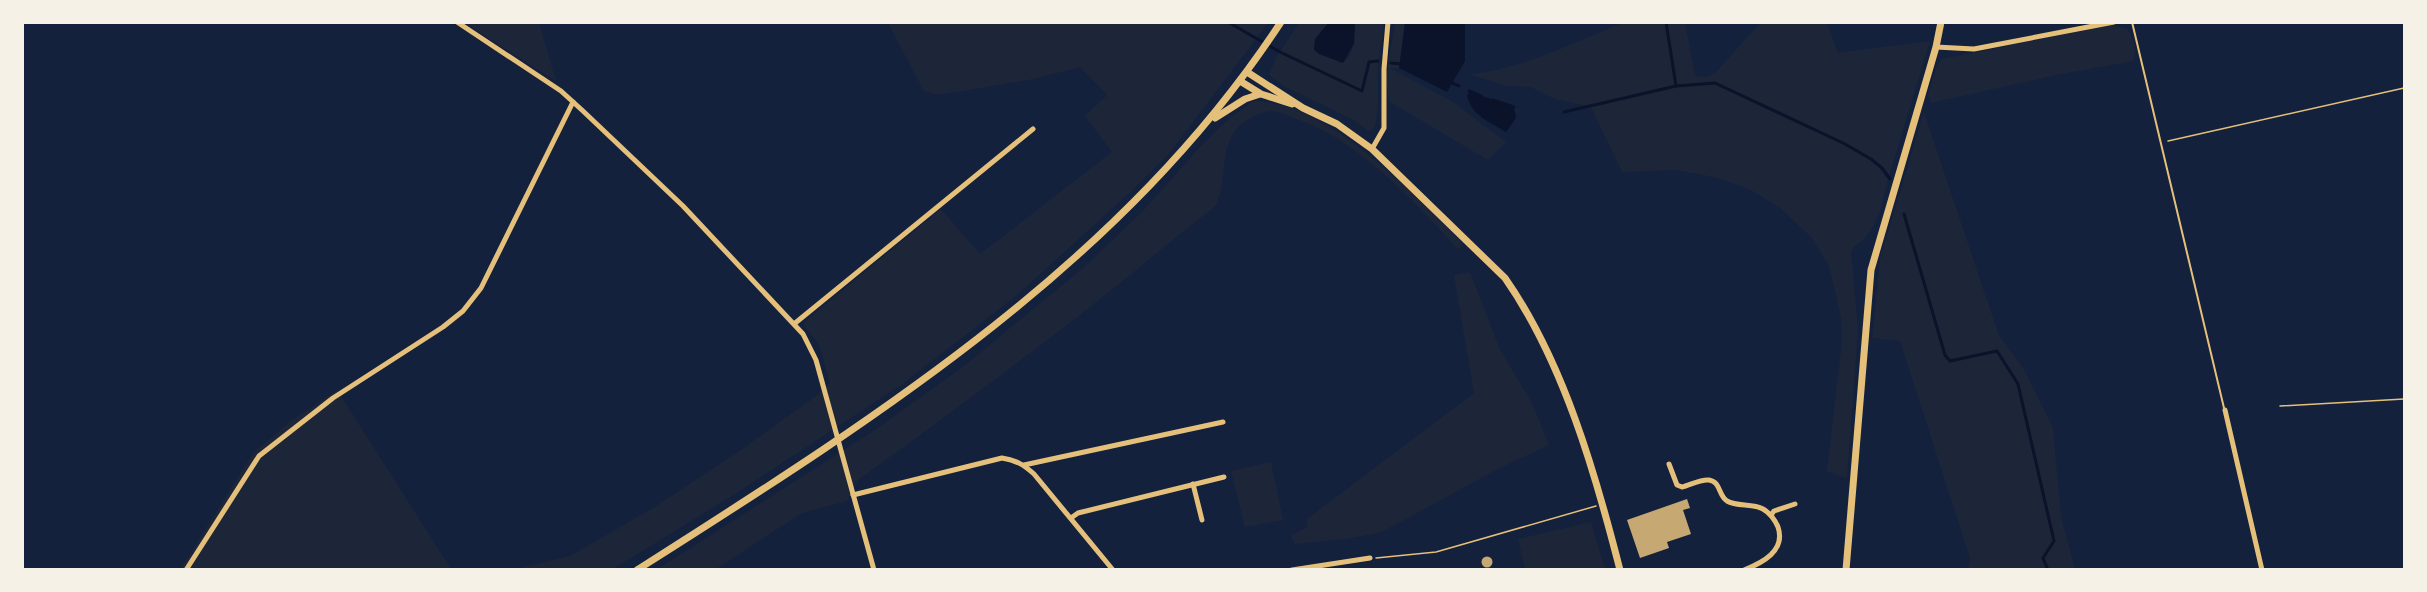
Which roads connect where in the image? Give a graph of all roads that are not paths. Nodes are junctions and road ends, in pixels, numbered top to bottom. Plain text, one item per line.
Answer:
1 (457, 22) edge
2 (1281, 22) edge
3 (1388, 22) edge
4 (1941, 22) edge
5 (2115, 22) edge
6 (2132, 22) edge
7 (1936, 47) junction
8 (1247, 72) junction
9 (1240, 81) junction
10 (1261, 94) junction
11 (573, 102) junction
12 (1303, 108) junction
13 (1210, 120) junction
14 (1033, 129) dead end
15 (1372, 149) junction
16 (794, 324) junction
17 (2224, 410) joint
18 (1223, 422) dead end
19 (1669, 464) dead end
20 (1024, 465) junction
21 (1224, 477) dead end
22 (1193, 484) junction
23 (853, 495) junction
24 (1795, 504) dead end
25 (1771, 515) junction
26 (1071, 518) junction
27 (1202, 520) dead end
28 (1370, 558) road end
29 (186, 570) edge
30 (637, 570) edge
31 (874, 570) edge
32 (1113, 570) edge
33 (1292, 570) edge
34 (1620, 570) edge
35 (1744, 570) edge
36 (1846, 570) edge
37 (2262, 570) edge

1 - 11 street
2 - 8 main road
3 - 15 street
4 - 7 main road
5 - 7 street
6 - 17 lane
7 - 36 main road
8 - 9 main road
8 - 12 main road
9 - 10 main road
9 - 13 main road
10 - 12 main road
10 - 13 main road
11 - 16 street
11 - 29 street
12 - 15 main road
13 - 30 main road
14 - 16 street
15 - 34 main road
16 - 23 street
17 - 37 street
18 - 20 street
19 - 25 street
20 - 23 street
20 - 26 street
21 - 22 street
22 - 26 street
22 - 27 street
23 - 31 street
24 - 25 street
25 - 35 street
26 - 32 street
28 - 33 street

